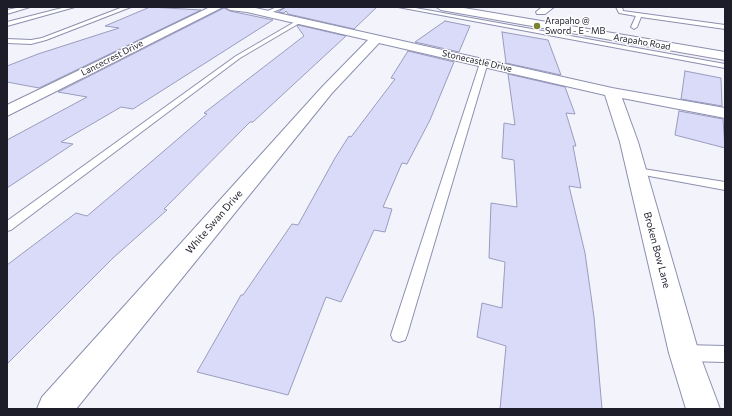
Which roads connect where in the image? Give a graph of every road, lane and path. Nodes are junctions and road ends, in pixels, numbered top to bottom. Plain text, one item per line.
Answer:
1 (27, 7) edge
2 (72, 7) edge
3 (128, 7) edge
4 (218, 7) edge
5 (230, 7) edge
6 (282, 7) edge
7 (401, 7) edge
8 (441, 7) edge
9 (619, 7) edge
10 (528, 10) dead end
11 (549, 11) edge
12 (7, 12) edge
13 (266, 13) junction
14 (639, 15) junction
15 (300, 21) junction
16 (7, 24) edge
17 (634, 27) dead end
18 (725, 27) edge
19 (376, 38) junction
20 (7, 41) edge
21 (725, 56) edge
22 (484, 62) junction
23 (725, 66) edge
24 (612, 92) junction
25 (9, 109) edge
26 (725, 113) edge
27 (637, 171) junction
28 (725, 186) edge
29 (7, 227) edge
30 (399, 335) dead end
31 (684, 353) junction
32 (725, 354) edge
33 (54, 409) edge
34 (703, 409) edge

1 - 12 lane
2 - 16 lane
3 - 20 lane
4 - 25 street, Lancecrest Drive
5 - 13 street, Stonecastle Drive
6 - 13 lane
7 - 23 lane
8 - 21 street, Arapaho Road
9 - 14 lane
10 - 11 street
13 - 15 street, Stonecastle Drive
14 - 17 lane
14 - 18 lane
15 - 19 street, Stonecastle Drive
15 - 29 lane
19 - 22 street, Stonecastle Drive
19 - 33 street, White Swan Drive
22 - 24 street, Stonecastle Drive
22 - 30 lane
24 - 26 street, Stonecastle Drive
24 - 27 street, Broken Bow Lane
27 - 28 lane
27 - 31 street, Broken Bow Lane
31 - 32 lane
31 - 34 street, Broken Bow Lane

